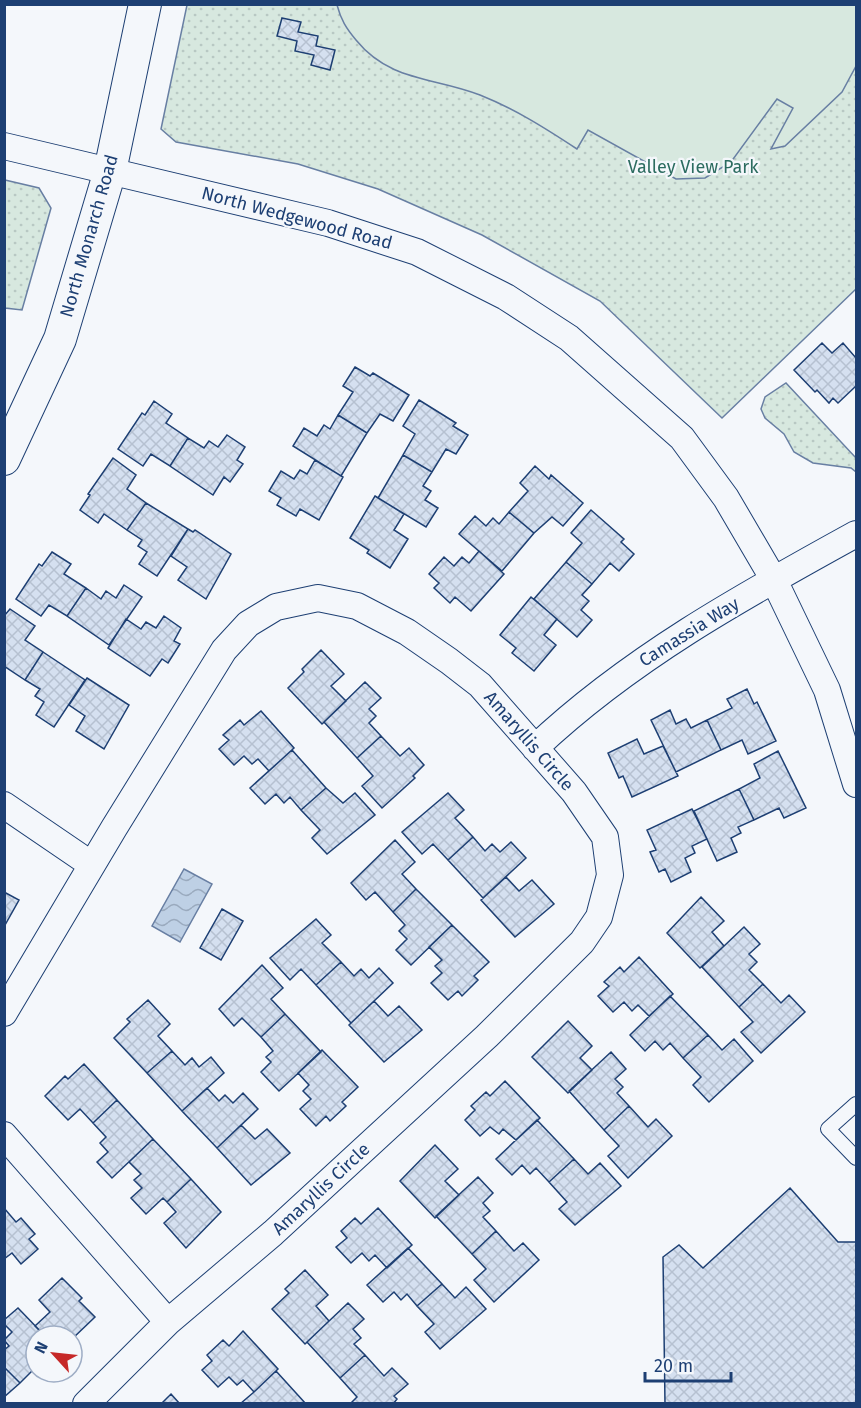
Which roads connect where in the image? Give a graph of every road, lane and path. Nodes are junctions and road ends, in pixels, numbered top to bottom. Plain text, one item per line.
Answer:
1 (145, 4) edge
2 (4, 146) edge
3 (110, 171) junction
4 (4, 459) edge
5 (856, 534) edge
6 (774, 580) junction
7 (535, 748) junction
8 (856, 784) edge
9 (4, 805) edge
10 (92, 865) junction
11 (4, 1013) edge
12 (856, 1104) edge
13 (4, 1135) edge
14 (856, 1158) edge
15 (168, 1323) junction
16 (86, 1404) edge

1 - 3 street, North Monarch Road
2 - 3 street, North Wedgewood Road
3 - 4 street, North Monarch Road
3 - 6 street, North Wedgewood Road
5 - 6 street, Camassia Way
6 - 7 street, Camassia Way
6 - 8 street, North Wedgewood Road
7 - 10 street, Amaryllis Circle
7 - 15 street, Amaryllis Circle
9 - 10 street
10 - 11 street, Amaryllis Circle
12 - 14 lane
13 - 15 street
15 - 16 street, Amaryllis Circle

